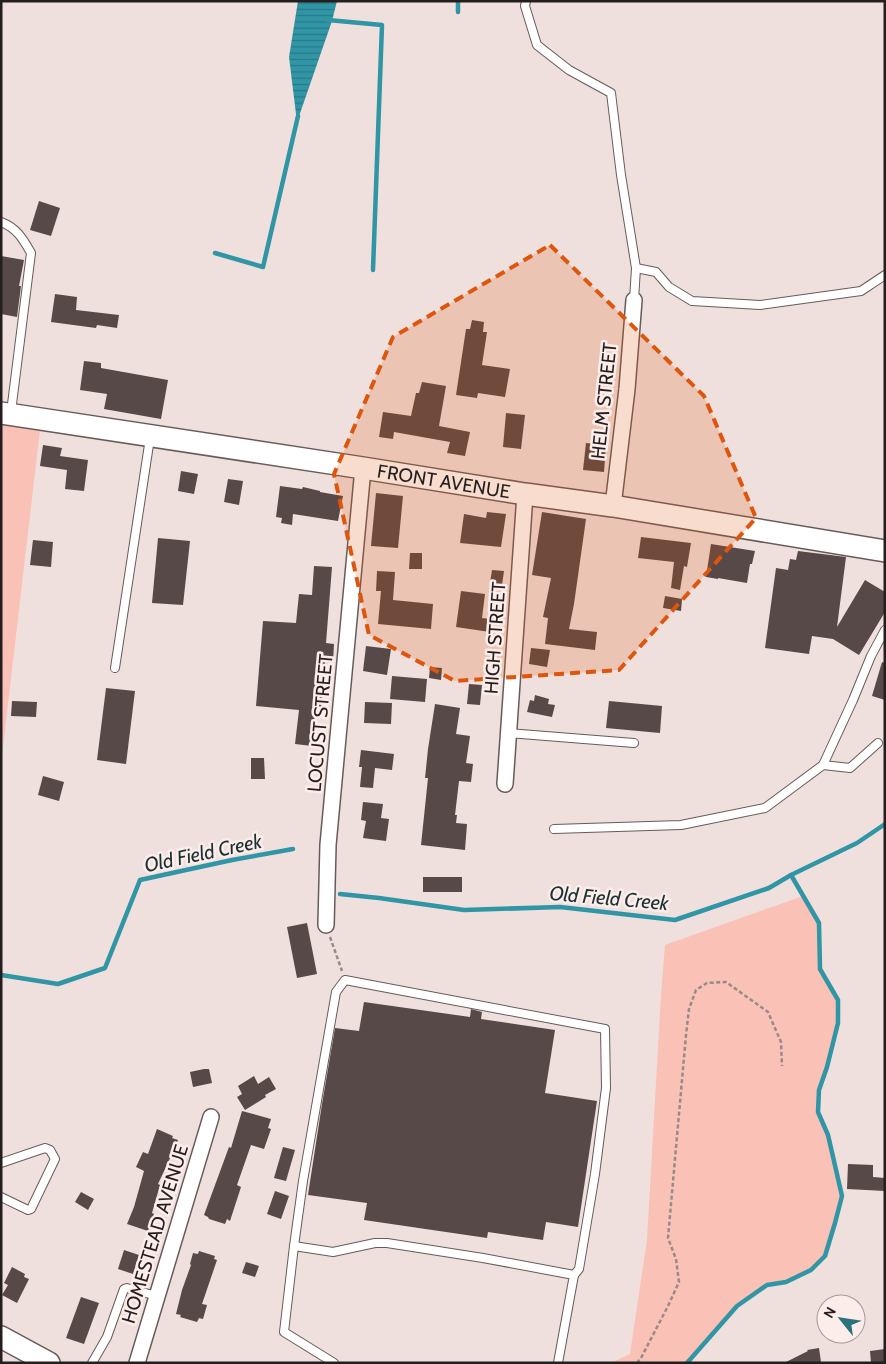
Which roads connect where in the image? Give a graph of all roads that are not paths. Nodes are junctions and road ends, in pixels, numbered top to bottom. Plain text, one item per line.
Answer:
1 (526, 1) edge
2 (1, 222) edge
3 (636, 268) junction
4 (885, 276) edge
5 (634, 300) joint
6 (6, 414) edge
7 (151, 435) junction
8 (364, 468) junction
9 (525, 494) junction
10 (613, 506) junction
11 (885, 552) edge
12 (885, 630) edge
13 (115, 668) dead end
14 (508, 733) junction
15 (634, 743) dead end
16 (878, 744) dead end
17 (822, 765) junction
18 (504, 784) dead end
19 (554, 829) dead end
20 (326, 925) road end
21 (211, 1118) dead end
22 (1, 1163) edge
23 (1, 1197) edge
24 (294, 1246) junction
25 (574, 1275) junction
26 (157, 1296) junction
27 (1, 1337) edge
28 (49, 1363) edge
29 (92, 1363) edge
30 (137, 1363) edge
31 (334, 1363) edge
32 (558, 1363) edge

1 - 3 lane
2 - 6 lane
3 - 4 lane
3 - 5 lane
5 - 10 street, HELM STREET
6 - 7 street, FRONT AVENUE
7 - 8 street, FRONT AVENUE
7 - 13 lane
8 - 9 street, FRONT AVENUE
8 - 20 street, LOCUST STREET
9 - 10 street, FRONT AVENUE
9 - 14 street, HIGH STREET
10 - 11 street, FRONT AVENUE
12 - 17 lane
14 - 15 lane
14 - 18 street, HIGH STREET
16 - 17 lane
17 - 19 lane
21 - 26 street, HOMESTEAD AVENUE
22 - 23 lane
24 - 25 lane
24 - 25 lane
24 - 31 lane
25 - 32 lane
26 - 29 lane
26 - 30 street, HOMESTEAD AVENUE
27 - 28 street

